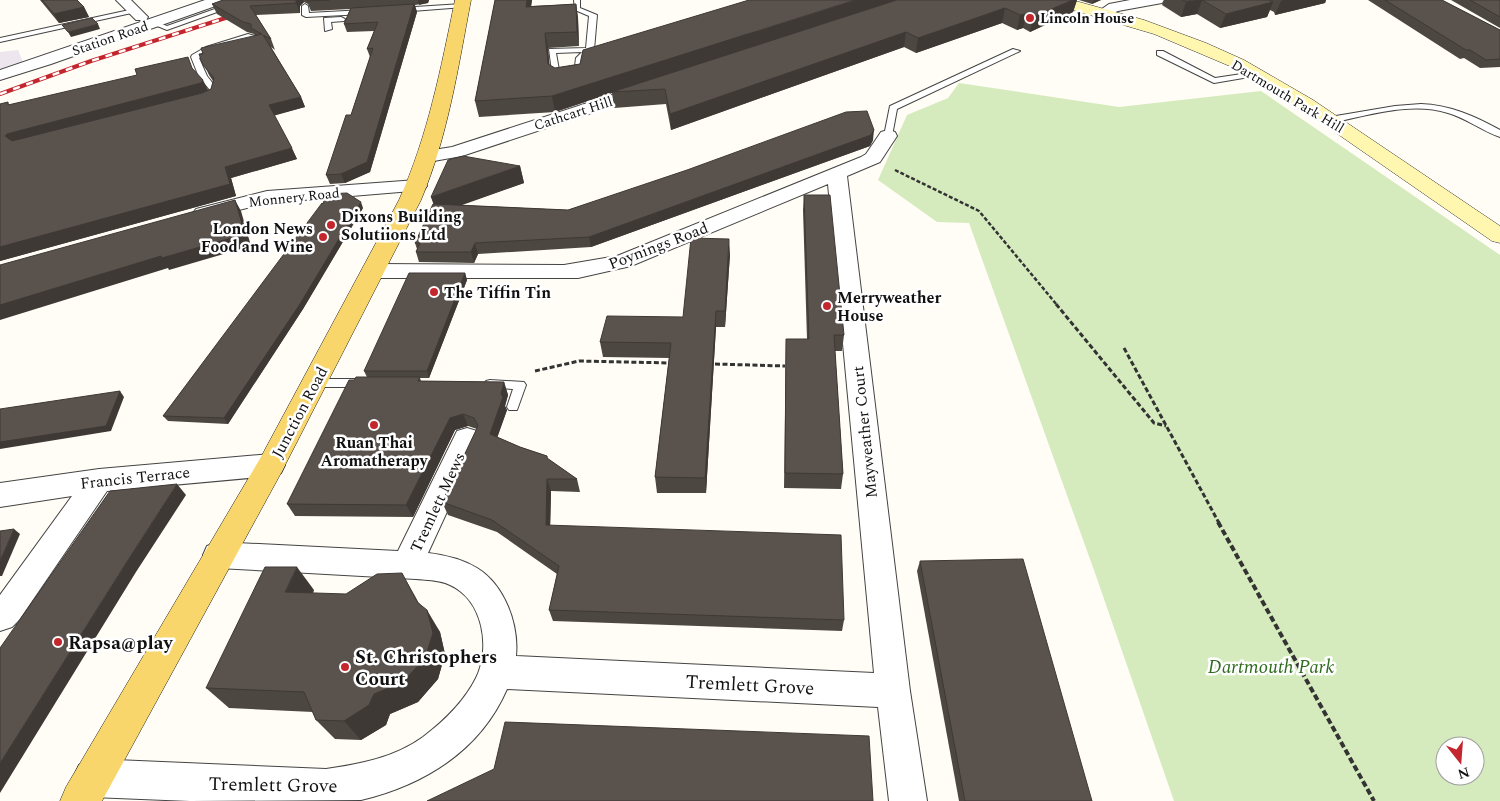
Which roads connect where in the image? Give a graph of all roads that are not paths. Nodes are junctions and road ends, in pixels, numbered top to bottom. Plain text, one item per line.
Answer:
1 (123, 0) edge
2 (577, 0) edge
3 (1054, 0) edge
4 (1157, 0) edge
5 (224, 3) edge
6 (305, 6) dead end
7 (462, 6) edge
8 (391, 13) edge
9 (1103, 13) junction
10 (143, 17) junction
11 (328, 29) dead end
12 (251, 36) edge
13 (0, 40) edge
14 (590, 50) junction
15 (1016, 51) dead end
16 (1160, 52) dead end
17 (0, 74) edge
18 (1255, 74) junction
19 (663, 83) edge
20 (198, 102) edge
21 (1330, 120) junction
22 (1500, 134) edge
23 (888, 136) joint
24 (428, 156) junction
25 (837, 173) junction
26 (417, 186) junction
27 (189, 217) edge
28 (1500, 236) edge
29 (374, 271) junction
30 (315, 383) junction
31 (374, 383) edge
32 (481, 384) edge
33 (513, 407) dead end
34 (467, 438) dead end
35 (271, 464) junction
36 (99, 480) junction
37 (0, 495) edge
38 (218, 555) junction
39 (407, 565) junction
40 (0, 616) edge
41 (497, 672) junction
42 (893, 691) junction
43 (86, 789) edge
44 (908, 801) edge

1 - 10 street
2 - 14 lane
3 - 9 street, Dartmouth Park Hill
4 - 9 street
5 - 10 street, Station Road
6 - 11 lane
7 - 8 lane
7 - 24 main road, Junction Road
9 - 18 street, Dartmouth Park Hill
10 - 13 lane
10 - 17 street, Station Road
12 - 20 lane
14 - 14 lane
15 - 23 lane
16 - 18 lane
18 - 21 street, Dartmouth Park Hill
19 - 24 street, Cathcart Hill
21 - 22 lane
21 - 28 street, Dartmouth Park Hill
23 - 25 street, Poynings Road
24 - 26 main road, Junction Road
25 - 29 street, Poynings Road
25 - 42 street, Mayweather Court
26 - 27 street, Monnery Road
26 - 29 main road, Junction Road
29 - 30 main road, Junction Road
30 - 31 lane
30 - 35 main road, Junction Road
32 - 33 lane
34 - 39 street, Tremlett Mews
35 - 36 street, Francis Terrace
35 - 38 main road, Junction Road
36 - 37 street, Francis Terrace
36 - 40 street
38 - 39 street, Tremlett Grove
38 - 43 main road, Junction Road
39 - 41 street, Tremlett Grove
41 - 42 street, Tremlett Grove
41 - 43 street, Tremlett Grove
42 - 44 street

